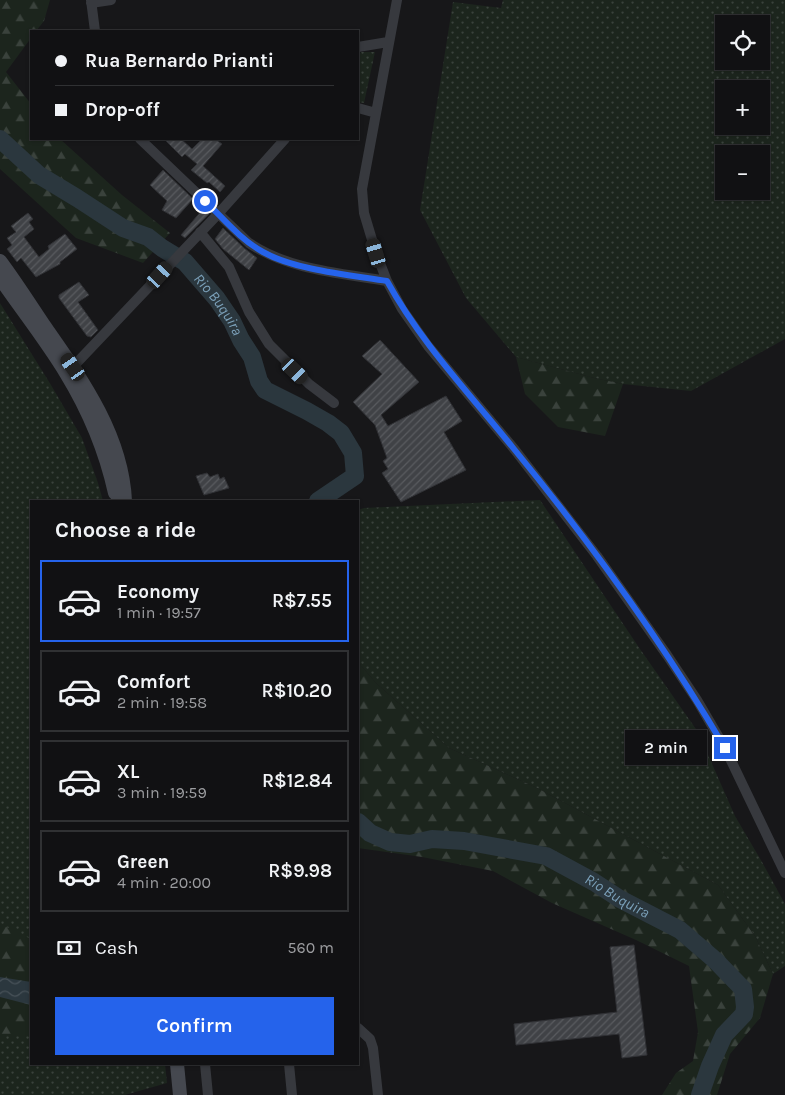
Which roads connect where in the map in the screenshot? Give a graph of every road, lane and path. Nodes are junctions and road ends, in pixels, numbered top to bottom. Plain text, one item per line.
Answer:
1 (111, 0) edge
2 (398, 0) edge
3 (91, 2) edge
4 (95, 30) edge
5 (388, 42) junction
6 (360, 49) edge
7 (359, 108) edge
8 (376, 112) junction
9 (141, 140) edge
10 (284, 140) edge
11 (218, 214) junction
12 (200, 232) junction
13 (0, 261) edge
14 (0, 278) edge
15 (387, 281) junction
16 (70, 370) junction
17 (334, 404) dead end
18 (117, 500) edge
19 (124, 500) edge
20 (785, 873) edge
21 (359, 1029) edge
22 (177, 1065) edge
23 (205, 1065) edge
24 (289, 1065) edge
25 (180, 1095) edge
26 (208, 1095) edge
27 (292, 1095) edge
28 (378, 1095) edge

1 - 3 street
2 - 5 street
3 - 4 street
5 - 6 street
5 - 8 street
7 - 8 street
8 - 15 street
9 - 11 street
10 - 11 street
11 - 12 street
11 - 15 street
12 - 16 street
12 - 17 street
13 - 16 main road
14 - 16 main road
15 - 20 street
16 - 18 main road
16 - 19 main road
21 - 28 street
22 - 25 main road
23 - 26 street
24 - 27 street

